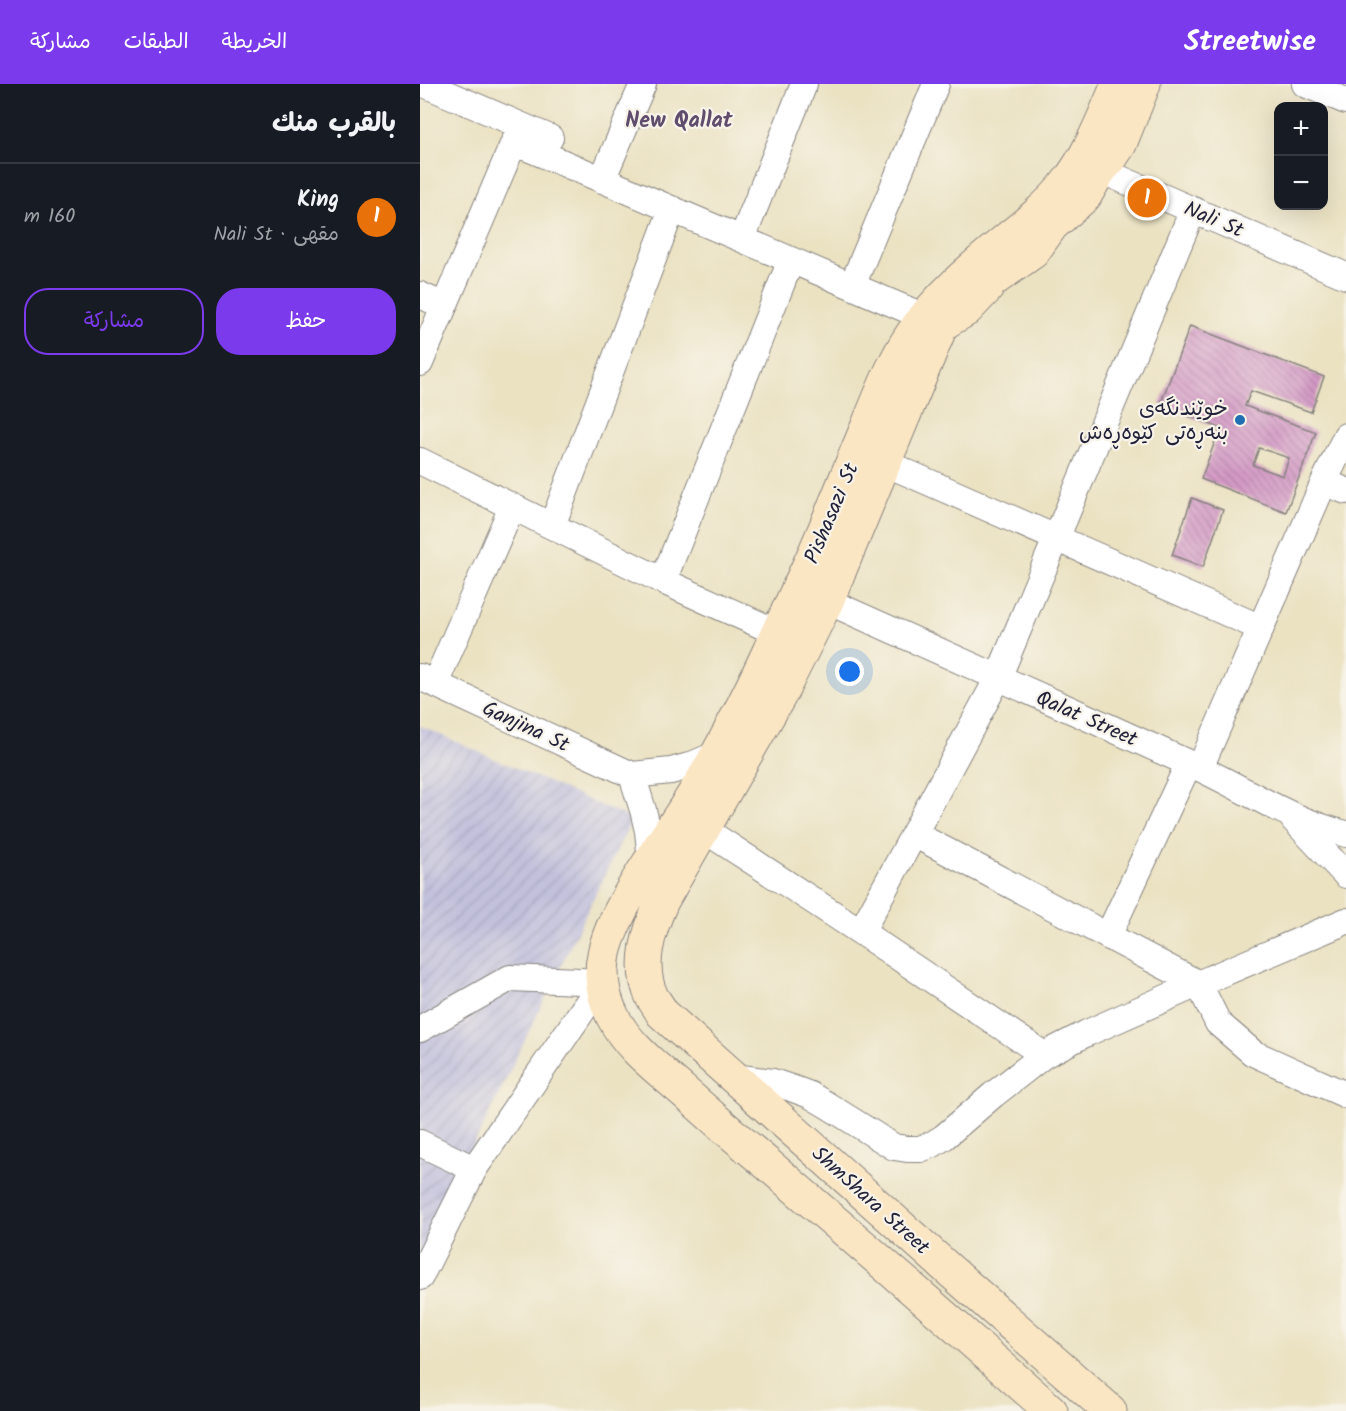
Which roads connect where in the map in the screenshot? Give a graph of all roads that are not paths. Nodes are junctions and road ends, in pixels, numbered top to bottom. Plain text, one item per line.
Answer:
1 (424, 84) edge
2 (643, 84) edge
3 (804, 84) edge
4 (936, 84) edge
5 (1118, 84) edge
6 (1144, 84) edge
7 (1305, 84) edge
8 (1346, 101) edge
9 (1091, 166) junction
10 (606, 172) junction
11 (672, 209) junction
12 (1193, 210) junction
13 (742, 239) junction
14 (790, 260) junction
15 (1346, 276) edge
16 (852, 286) junction
17 (420, 295) edge
18 (444, 306) junction
19 (934, 320) junction
20 (420, 363) edge
21 (1346, 436) edge
22 (420, 462) edge
23 (885, 463) junction
24 (1335, 486) edge
25 (512, 507) junction
26 (552, 526) junction
27 (1056, 537) junction
28 (663, 581) junction
29 (827, 601) junction
30 (1261, 628) junction
31 (778, 633) junction
32 (998, 678) junction
33 (425, 682) edge
34 (717, 754) junction
35 (1194, 766) junction
36 (632, 774) junction
37 (1287, 814) junction
38 (703, 829) junction
39 (914, 834) junction
40 (1346, 834) edge
41 (651, 861) junction
42 (1346, 875) edge
43 (1346, 921) edge
44 (861, 932) junction
45 (1108, 936) junction
46 (646, 978) junction
47 (602, 982) junction
48 (1199, 984) junction
49 (420, 1029) edge
50 (1044, 1055) junction
51 (734, 1077) junction
52 (1346, 1095) edge
53 (420, 1143) edge
54 (474, 1169) junction
55 (420, 1277) edge
56 (1051, 1411) edge
57 (1110, 1411) edge

1 - 10 street
2 - 10 street
3 - 13 street
4 - 16 street
5 - 9 main road, Pishasazi St
6 - 9 main road, Pishasazi St
7 - 8 street
9 - 12 street, Nali St
9 - 19 main road, Pishasazi St
10 - 11 street
10 - 18 street
11 - 13 street
11 - 26 street
12 - 15 street, Nali St
12 - 27 street
13 - 14 street
14 - 16 street
14 - 28 street
16 - 19 street
17 - 18 street
18 - 20 street
19 - 23 main road, Pishasazi St
19 - 31 main road, Pishasazi St
21 - 24 street
22 - 25 street
23 - 27 street
23 - 29 main road, Pishasazi St
24 - 30 street
25 - 26 street
25 - 33 street
26 - 28 street
27 - 30 street
27 - 32 street
28 - 31 street
29 - 32 street, Qalat Street
29 - 38 main road, Pishasazi St
30 - 35 street
31 - 34 main road, Pishasazi St
32 - 35 street, Qalat Street
32 - 39 street
33 - 36 street, Ganjina St
34 - 36 street, Ganjina St
34 - 41 main road, Pishasazi St
35 - 37 street, Qalat Street
35 - 45 street
36 - 41 street
37 - 40 street, Qalat Street
37 - 42 street
38 - 44 street
38 - 46 main road, Pishasazi St
39 - 44 street
39 - 45 street
41 - 47 main road, Pishasazi St
43 - 48 street
44 - 50 street
45 - 48 street
46 - 47 main road
46 - 51 main road, ShmShara Street
47 - 49 street
47 - 54 street
47 - 56 main road, ShmShara Street
48 - 50 street
48 - 52 street
50 - 51 street
51 - 57 main road, ShmShara Street
53 - 54 street
54 - 55 street

